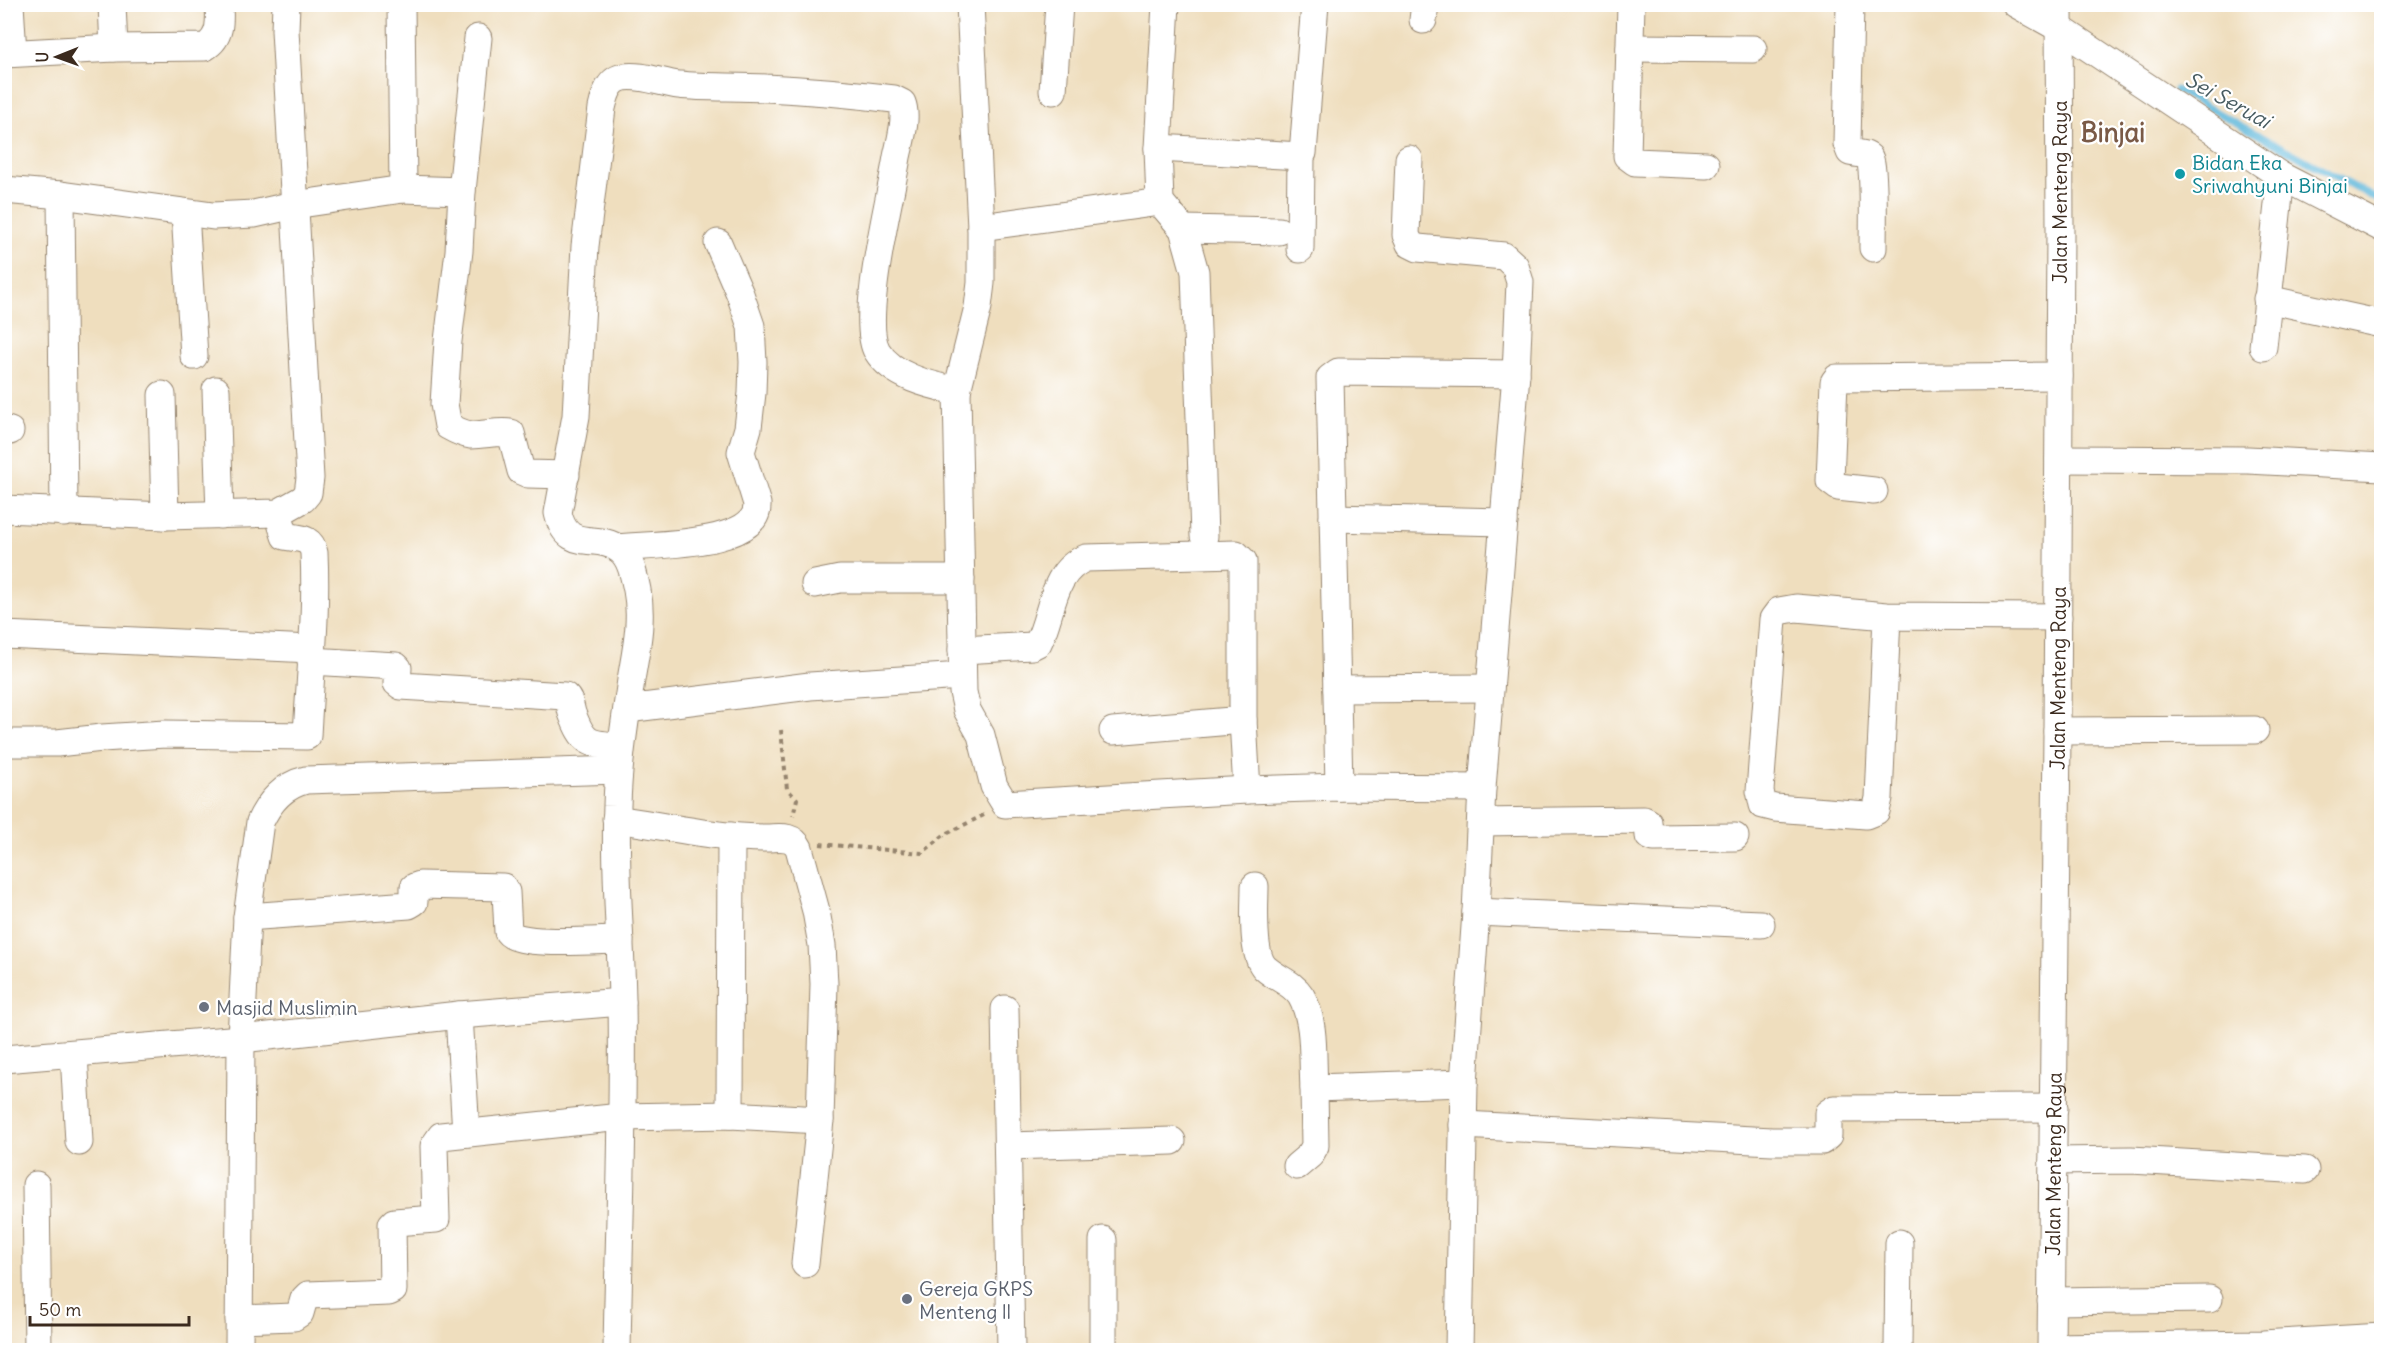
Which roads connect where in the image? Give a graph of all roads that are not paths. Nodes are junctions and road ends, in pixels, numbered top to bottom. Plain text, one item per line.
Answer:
1 (10, 4) edge
2 (112, 4) edge
3 (219, 4) edge
4 (286, 4) edge
5 (401, 4) edge
6 (970, 4) edge
7 (1059, 4) edge
8 (1166, 4) edge
9 (1315, 4) edge
10 (1631, 4) edge
11 (1850, 4) edge
12 (2016, 4) edge
13 (2059, 16) edge
14 (478, 38) dead end
15 (114, 48) junction
16 (1629, 48) junction
17 (1753, 49) dead end
18 (9, 53) edge
19 (1053, 92) dead end
20 (1158, 148) junction
21 (1301, 156) junction
22 (1410, 159) dead end
23 (1706, 165) dead end
24 (2281, 176) junction
25 (403, 189) junction
26 (4, 190) edge
27 (462, 191) junction
28 (61, 195) junction
29 (1160, 202) junction
30 (294, 205) junction
31 (185, 213) junction
32 (981, 227) junction
33 (1184, 228) junction
34 (2382, 228) edge
35 (1279, 231) dead end
36 (718, 243) dead end
37 (1873, 248) dead end
38 (1300, 249) dead end
39 (2267, 299) junction
40 (2377, 323) dead end
41 (2263, 346) dead end
42 (194, 356) dead end
43 (1516, 374) junction
44 (2059, 376) junction
45 (216, 390) dead end
46 (957, 391) junction
47 (162, 395) dead end
48 (2059, 459) junction
49 (2382, 466) edge
50 (566, 475) junction
51 (1874, 491) dead end
52 (4, 509) edge
53 (64, 513) junction
54 (278, 513) junction
55 (220, 515) junction
56 (165, 516) junction
57 (1333, 518) junction
58 (1504, 522) junction
59 (1204, 536) dead end
60 (618, 548) junction
61 (961, 579) junction
62 (815, 585) dead end
63 (1887, 616) junction
64 (2058, 617) junction
65 (4, 635) edge
66 (962, 650) junction
67 (311, 655) junction
68 (962, 676) junction
69 (1490, 688) junction
70 (1337, 689) junction
71 (627, 709) junction
72 (1243, 720) junction
73 (2255, 730) dead end
74 (1113, 731) dead end
75 (2057, 731) junction
76 (307, 735) junction
77 (4, 743) edge
78 (619, 758) junction
79 (306, 780) junction
80 (1339, 787) junction
81 (1482, 788) junction
82 (1246, 790) junction
83 (616, 819) junction
84 (1481, 822) junction
85 (731, 836) junction
86 (1735, 837) dead end
87 (1255, 886) dead end
88 (1476, 912) junction
89 (247, 917) junction
90 (1761, 924) dead end
91 (620, 940) junction
92 (622, 1002) junction
93 (1005, 1009) dead end
94 (459, 1015) junction
95 (241, 1039) junction
96 (74, 1054) junction
97 (4, 1059) edge
98 (1464, 1083) junction
99 (1314, 1088) junction
100 (2054, 1108) junction
101 (730, 1115) junction
102 (621, 1117) junction
103 (820, 1120) junction
104 (1463, 1125) junction
105 (466, 1133) junction
106 (1172, 1141) dead end
107 (79, 1142) dead end
108 (1009, 1146) junction
109 (2053, 1161) junction
110 (1297, 1166) dead end
111 (2305, 1170) dead end
112 (36, 1185) dead end
113 (1103, 1240) dead end
114 (1899, 1243) dead end
115 (805, 1264) dead end
116 (2210, 1299) dead end
117 (2051, 1301) junction
118 (239, 1319) junction
119 (2382, 1337) edge
120 (2051, 1349) edge
121 (38, 1350) edge
122 (239, 1350) edge
123 (617, 1350) edge
124 (1011, 1350) edge
125 (1103, 1350) edge
126 (1459, 1350) edge
127 (1898, 1350) edge

1 - 18 street
2 - 15 street
3 - 15 street
4 - 30 street
5 - 25 street
6 - 32 street
7 - 19 street
8 - 20 street
9 - 21 street
10 - 16 street
11 - 37 street
12 - 13 street
13 - 24 street
13 - 44 street, Jalan Menteng Raya
14 - 27 street
15 - 18 street
16 - 17 street
16 - 23 street
20 - 21 street
20 - 29 street
21 - 38 street
22 - 43 street
24 - 34 street
24 - 39 street
25 - 27 street
25 - 30 street
26 - 28 street
27 - 50 street
28 - 31 street
28 - 53 street
29 - 32 street
29 - 33 street
30 - 31 street
30 - 54 street
31 - 42 street
32 - 46 street
33 - 35 street
33 - 59 street
36 - 60 street
39 - 40 street
39 - 41 street
43 - 57 street
43 - 58 street
44 - 48 street, Jalan Menteng Raya
44 - 51 street
45 - 55 street
46 - 50 street
46 - 61 street
47 - 56 street
48 - 49 street
48 - 64 street, Jalan Menteng Raya
50 - 60 street
52 - 53 street
53 - 56 street
54 - 55 street
54 - 67 street
55 - 56 street
57 - 58 street
57 - 70 street
58 - 69 street
60 - 71 street
61 - 62 street
61 - 66 street
63 - 63 street
63 - 64 street
64 - 75 street, Jalan Menteng Raya
65 - 67 street
66 - 68 street
66 - 72 street
67 - 76 street
67 - 78 street
68 - 71 street
68 - 82 street
69 - 70 street
69 - 81 street
70 - 80 street
71 - 78 street
72 - 74 street
72 - 82 street
73 - 75 street
75 - 100 street, Jalan Menteng Raya
76 - 77 street
76 - 79 street
78 - 79 street
78 - 83 street
79 - 89 street
80 - 81 street
80 - 82 street
81 - 84 street
83 - 85 street
83 - 91 street
84 - 86 street
84 - 88 street
85 - 101 street
85 - 103 street
87 - 99 street
88 - 90 street
88 - 98 street
89 - 91 street
89 - 95 street
91 - 92 street
92 - 94 street
92 - 102 street
93 - 108 street
94 - 95 street
94 - 105 street
95 - 96 street
95 - 118 street
96 - 97 street
96 - 107 street
98 - 99 street
98 - 104 street
99 - 110 street
100 - 104 street
100 - 109 street, Jalan Menteng Raya
101 - 102 street
101 - 103 street
102 - 105 street
102 - 123 street
103 - 115 street
104 - 126 street
105 - 118 street
106 - 108 street
108 - 124 street
109 - 111 street
109 - 117 street, Jalan Menteng Raya
112 - 121 street
113 - 125 street
114 - 127 street
116 - 117 street
117 - 120 street, Jalan Menteng Raya
118 - 122 street
119 - 120 street

